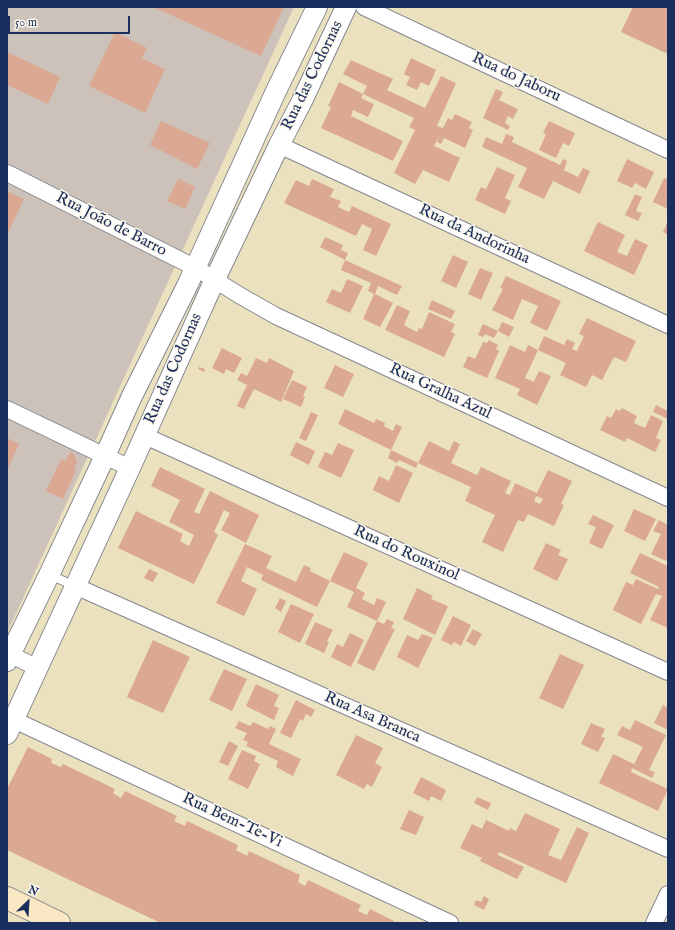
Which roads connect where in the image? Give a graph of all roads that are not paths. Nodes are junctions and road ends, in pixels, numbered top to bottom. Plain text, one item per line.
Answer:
1 (317, 7) edge
2 (346, 7) edge
3 (364, 7) edge
4 (277, 89) junction
5 (302, 101) junction
6 (279, 145) junction
7 (668, 150) edge
8 (7, 172) edge
9 (196, 268) junction
10 (215, 279) junction
11 (668, 325) edge
12 (132, 396) junction
13 (157, 406) junction
14 (7, 410) edge
15 (145, 436) junction
16 (105, 456) junction
17 (130, 468) junction
18 (668, 498) edge
19 (49, 575) junction
20 (75, 586) junction
21 (8, 656) edge
22 (38, 668) junction
23 (668, 672) edge
24 (10, 727) edge
25 (668, 849) edge
26 (668, 894) edge
27 (7, 898) edge
28 (59, 923) edge
29 (450, 923) edge
30 (654, 923) edge

1 - 4 street, Rua das Codornas
2 - 5 street, Rua das Codornas
3 - 7 street, Rua do Jaboru
4 - 5 street
4 - 9 street, Rua das Codornas
5 - 6 street, Rua das Codornas
6 - 10 street, Rua das Codornas
6 - 11 street, Rua da Andorinha
8 - 9 street, Rua João de Barro
9 - 10 street, Rua João de Barro
9 - 12 street, Rua das Codornas
10 - 13 street, Rua das Codornas
10 - 18 street, Rua Gralha Azul
12 - 13 street
12 - 16 street, Rua das Codornas
13 - 15 street, Rua das Codornas
14 - 16 street
15 - 17 street, Rua das Codornas
15 - 23 street, Rua do Rouxinol
16 - 17 street
16 - 19 street, Rua das Codornas
17 - 20 street, Rua das Codornas
19 - 20 lane
19 - 21 street, Rua das Codornas
20 - 22 street, Rua das Codornas
20 - 25 street, Rua Asa Branca
21 - 22 street
22 - 24 street, Rua das Codornas
24 - 29 street, Rua Bem-Te-Vi
26 - 30 street
27 - 28 main road

